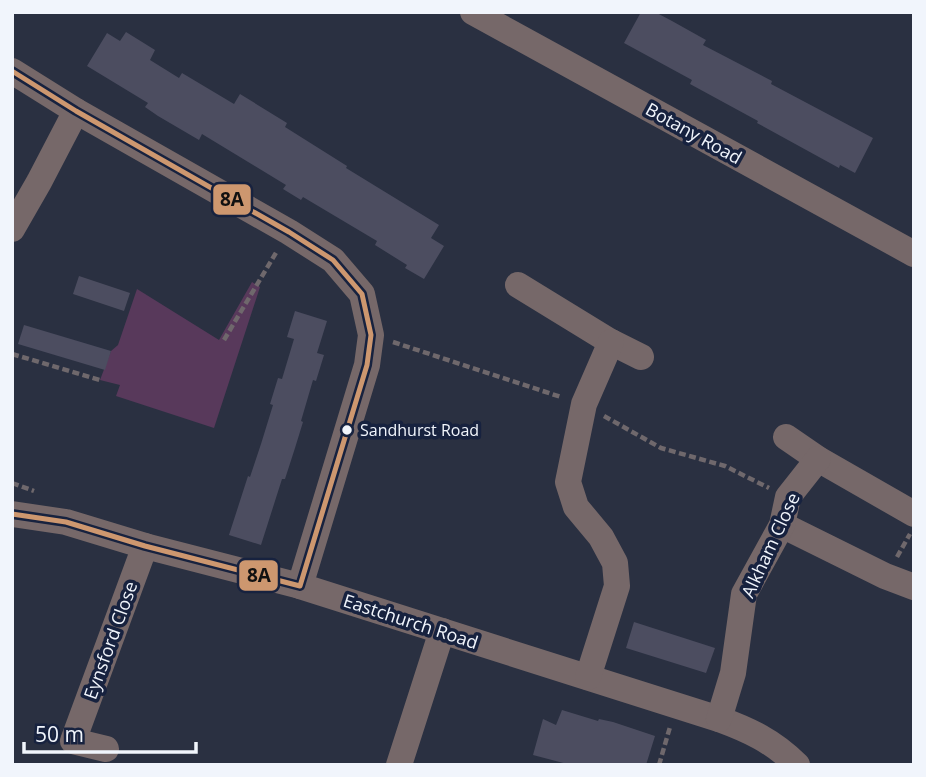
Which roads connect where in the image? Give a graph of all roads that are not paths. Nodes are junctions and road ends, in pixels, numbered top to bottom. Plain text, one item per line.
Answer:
1 (473, 12) edge
2 (12, 71) edge
3 (76, 111) junction
4 (12, 229) edge
5 (914, 254) edge
6 (518, 285) dead end
7 (611, 342) junction
8 (641, 357) dead end
9 (786, 437) dead end
10 (818, 459) junction
11 (12, 514) edge
12 (914, 514) edge
13 (782, 525) junction
14 (145, 546) junction
15 (300, 586) junction
16 (914, 587) edge
17 (442, 631) junction
18 (588, 677) junction
19 (719, 719) junction
20 (106, 749) dead end
21 (399, 765) edge
22 (797, 765) edge

1 - 5 street, Botany Road
2 - 3 street
3 - 4 street
3 - 15 street
6 - 7 street
7 - 8 street
7 - 18 street
9 - 10 street
10 - 12 street
10 - 13 street, Alkham Close
11 - 14 street, Eastchurch Road
13 - 16 street
13 - 19 street, Alkham Close
14 - 15 street, Eastchurch Road
14 - 20 street, Eynsford Close
15 - 17 street, Eastchurch Road
17 - 18 street, Eastchurch Road
17 - 21 street
18 - 19 street, Eastchurch Road
19 - 22 street, Eastchurch Road

